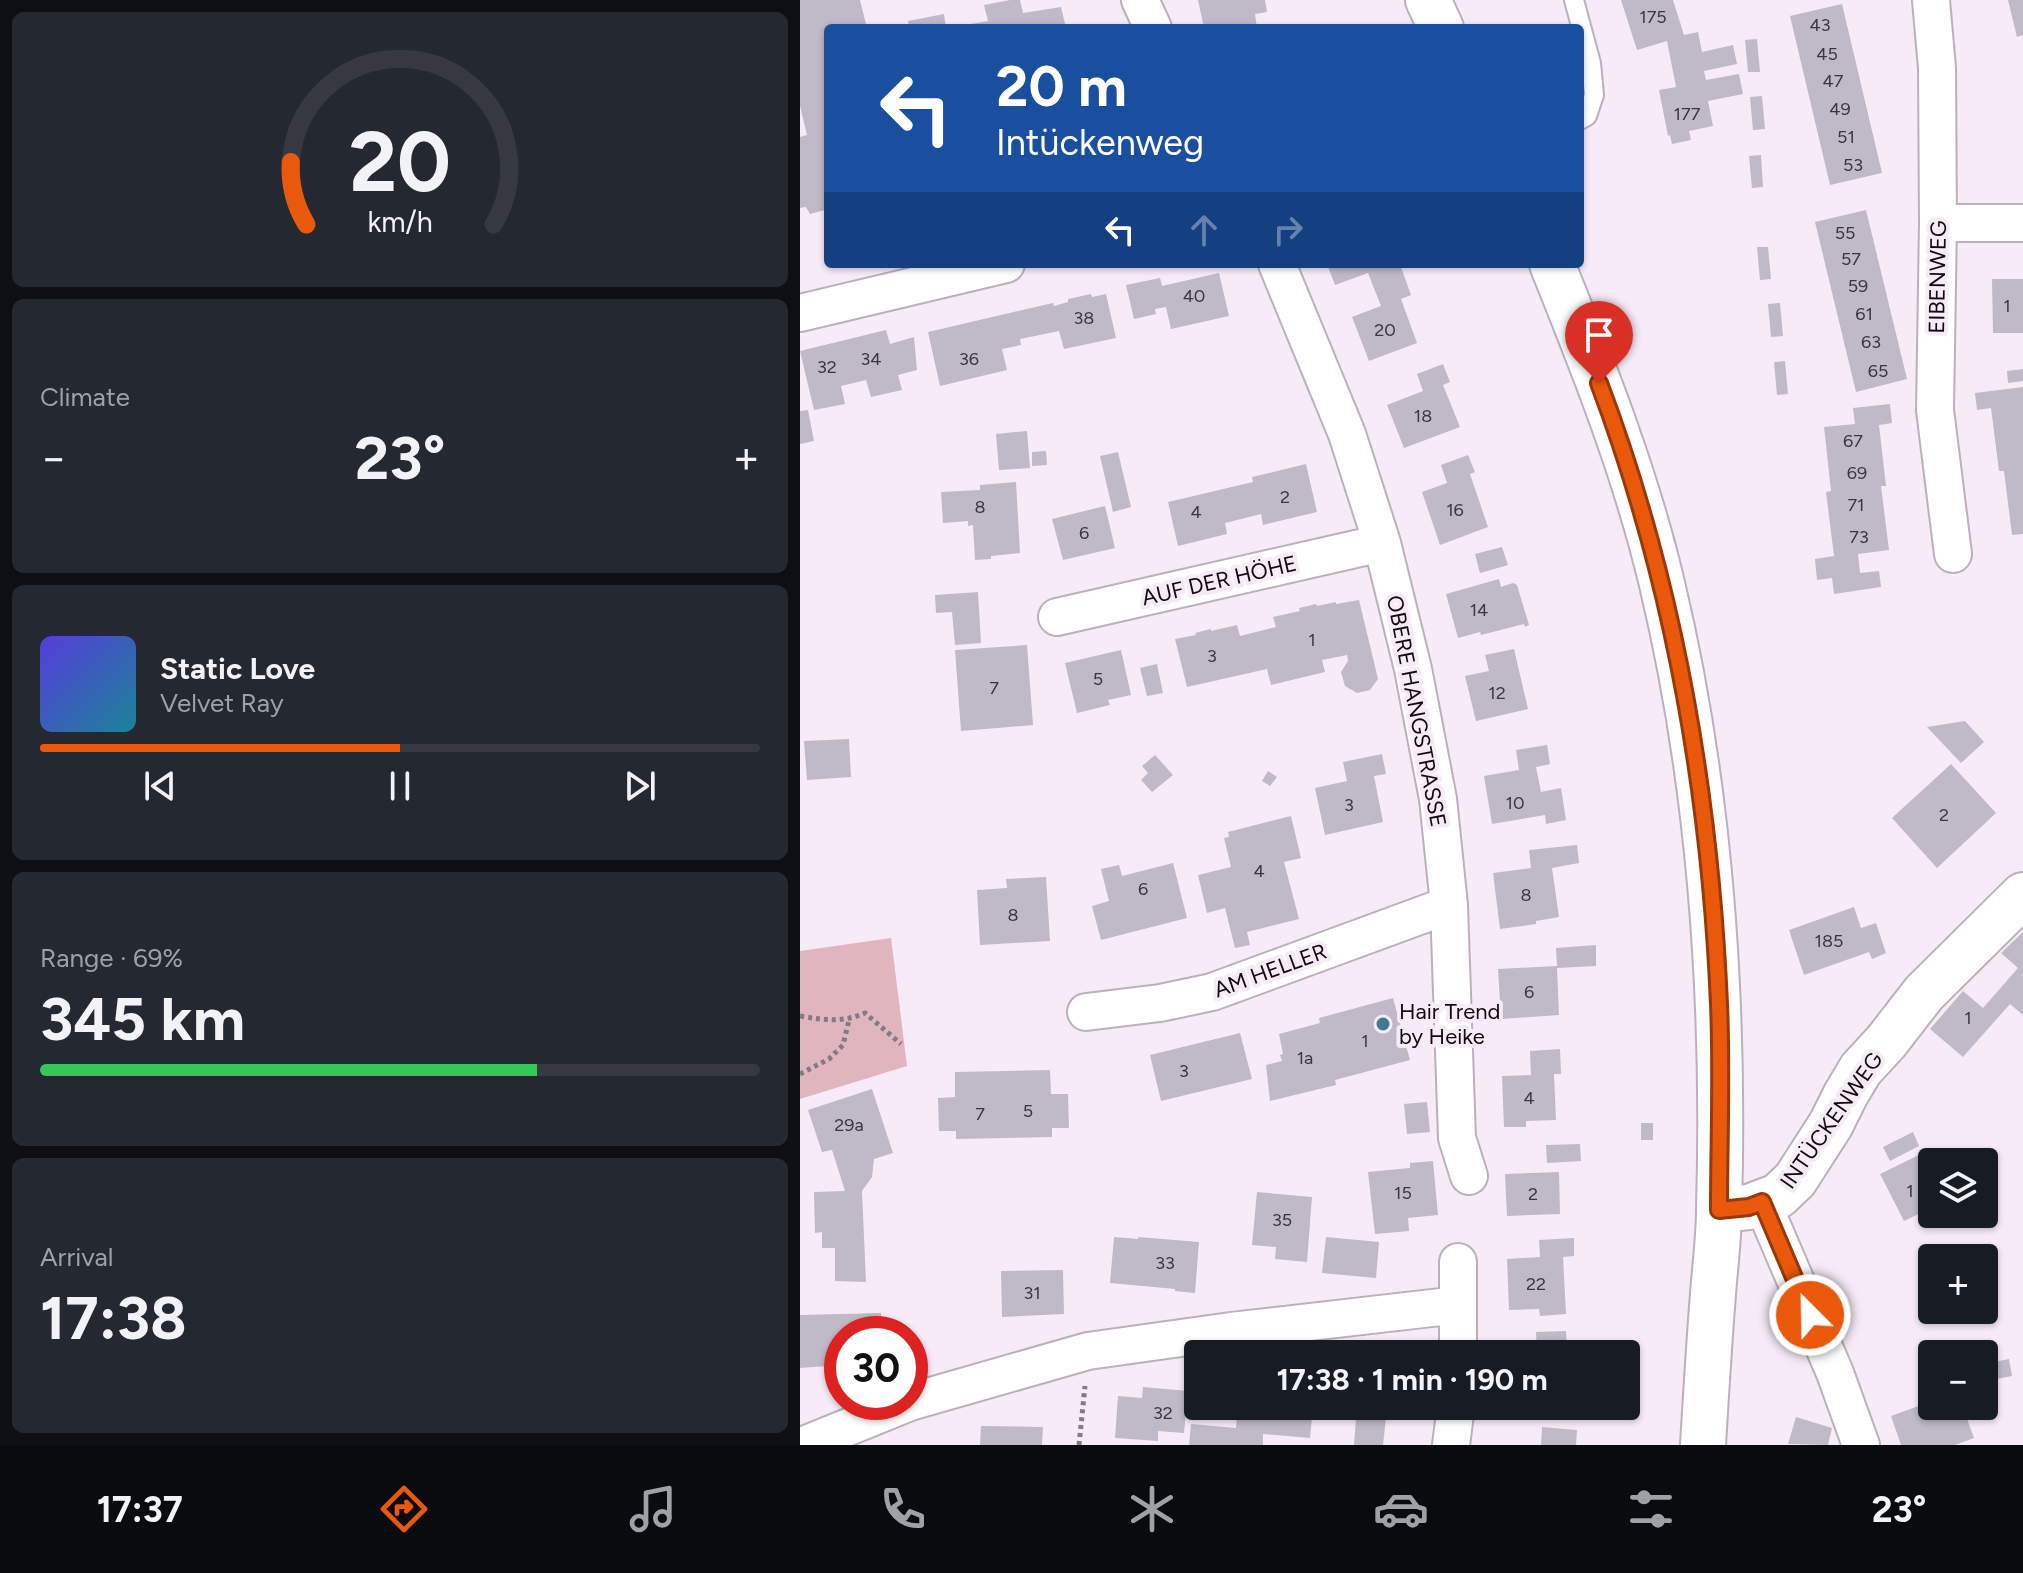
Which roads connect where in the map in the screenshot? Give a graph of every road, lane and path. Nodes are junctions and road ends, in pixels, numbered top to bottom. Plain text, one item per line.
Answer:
1 (1140, 0) edge
2 (1428, 0) edge
3 (1574, 0) edge
4 (1931, 0) edge
5 (1151, 24) edge
6 (1439, 24) edge
7 (1580, 24) edge
8 (1584, 37) edge
9 (1584, 118) edge
10 (1938, 223) junction
11 (2023, 223) edge
12 (989, 268) edge
13 (1279, 268) edge
14 (1554, 268) edge
15 (800, 313) edge
16 (1382, 543) junction
17 (1953, 554) dead end
18 (1057, 617) dead end
19 (2023, 895) edge
20 (1449, 905) junction
21 (1086, 1012) dead end
22 (800, 1016) edge
23 (849, 1020) junction
24 (901, 1044) dead end
25 (800, 1074) edge
26 (1469, 1176) dead end
27 (1762, 1202) junction
28 (1719, 1210) junction
29 (1458, 1262) dead end
30 (1458, 1305) junction
31 (1458, 1340) edge
32 (1088, 1351) junction
33 (928, 1397) edge
34 (866, 1420) edge
35 (1454, 1420) edge
36 (804, 1445) edge
37 (1079, 1445) edge
38 (1451, 1445) edge
39 (1703, 1445) edge
40 (1861, 1445) edge

1 - 5 street
2 - 6 main road
3 - 7 lane
4 - 10 street, EIBENWEG
8 - 9 lane
10 - 11 street
10 - 17 street, EIBENWEG
12 - 15 street
13 - 16 street, OBERE HANGSTRASSE
14 - 28 main road
16 - 18 street, AUF DER HÖHE
16 - 20 street, OBERE HANGSTRASSE
19 - 27 main road, INTÜCKENWEG
20 - 21 street, AM HELLER
20 - 26 street, OBERE HANGSTRASSE
22 - 23 path
23 - 24 path
23 - 25 path
27 - 28 main road, INTÜCKENWEG
27 - 40 street
28 - 39 main road
29 - 30 street
30 - 31 street
30 - 32 street
32 - 33 street
32 - 37 path
34 - 36 street
35 - 38 street

